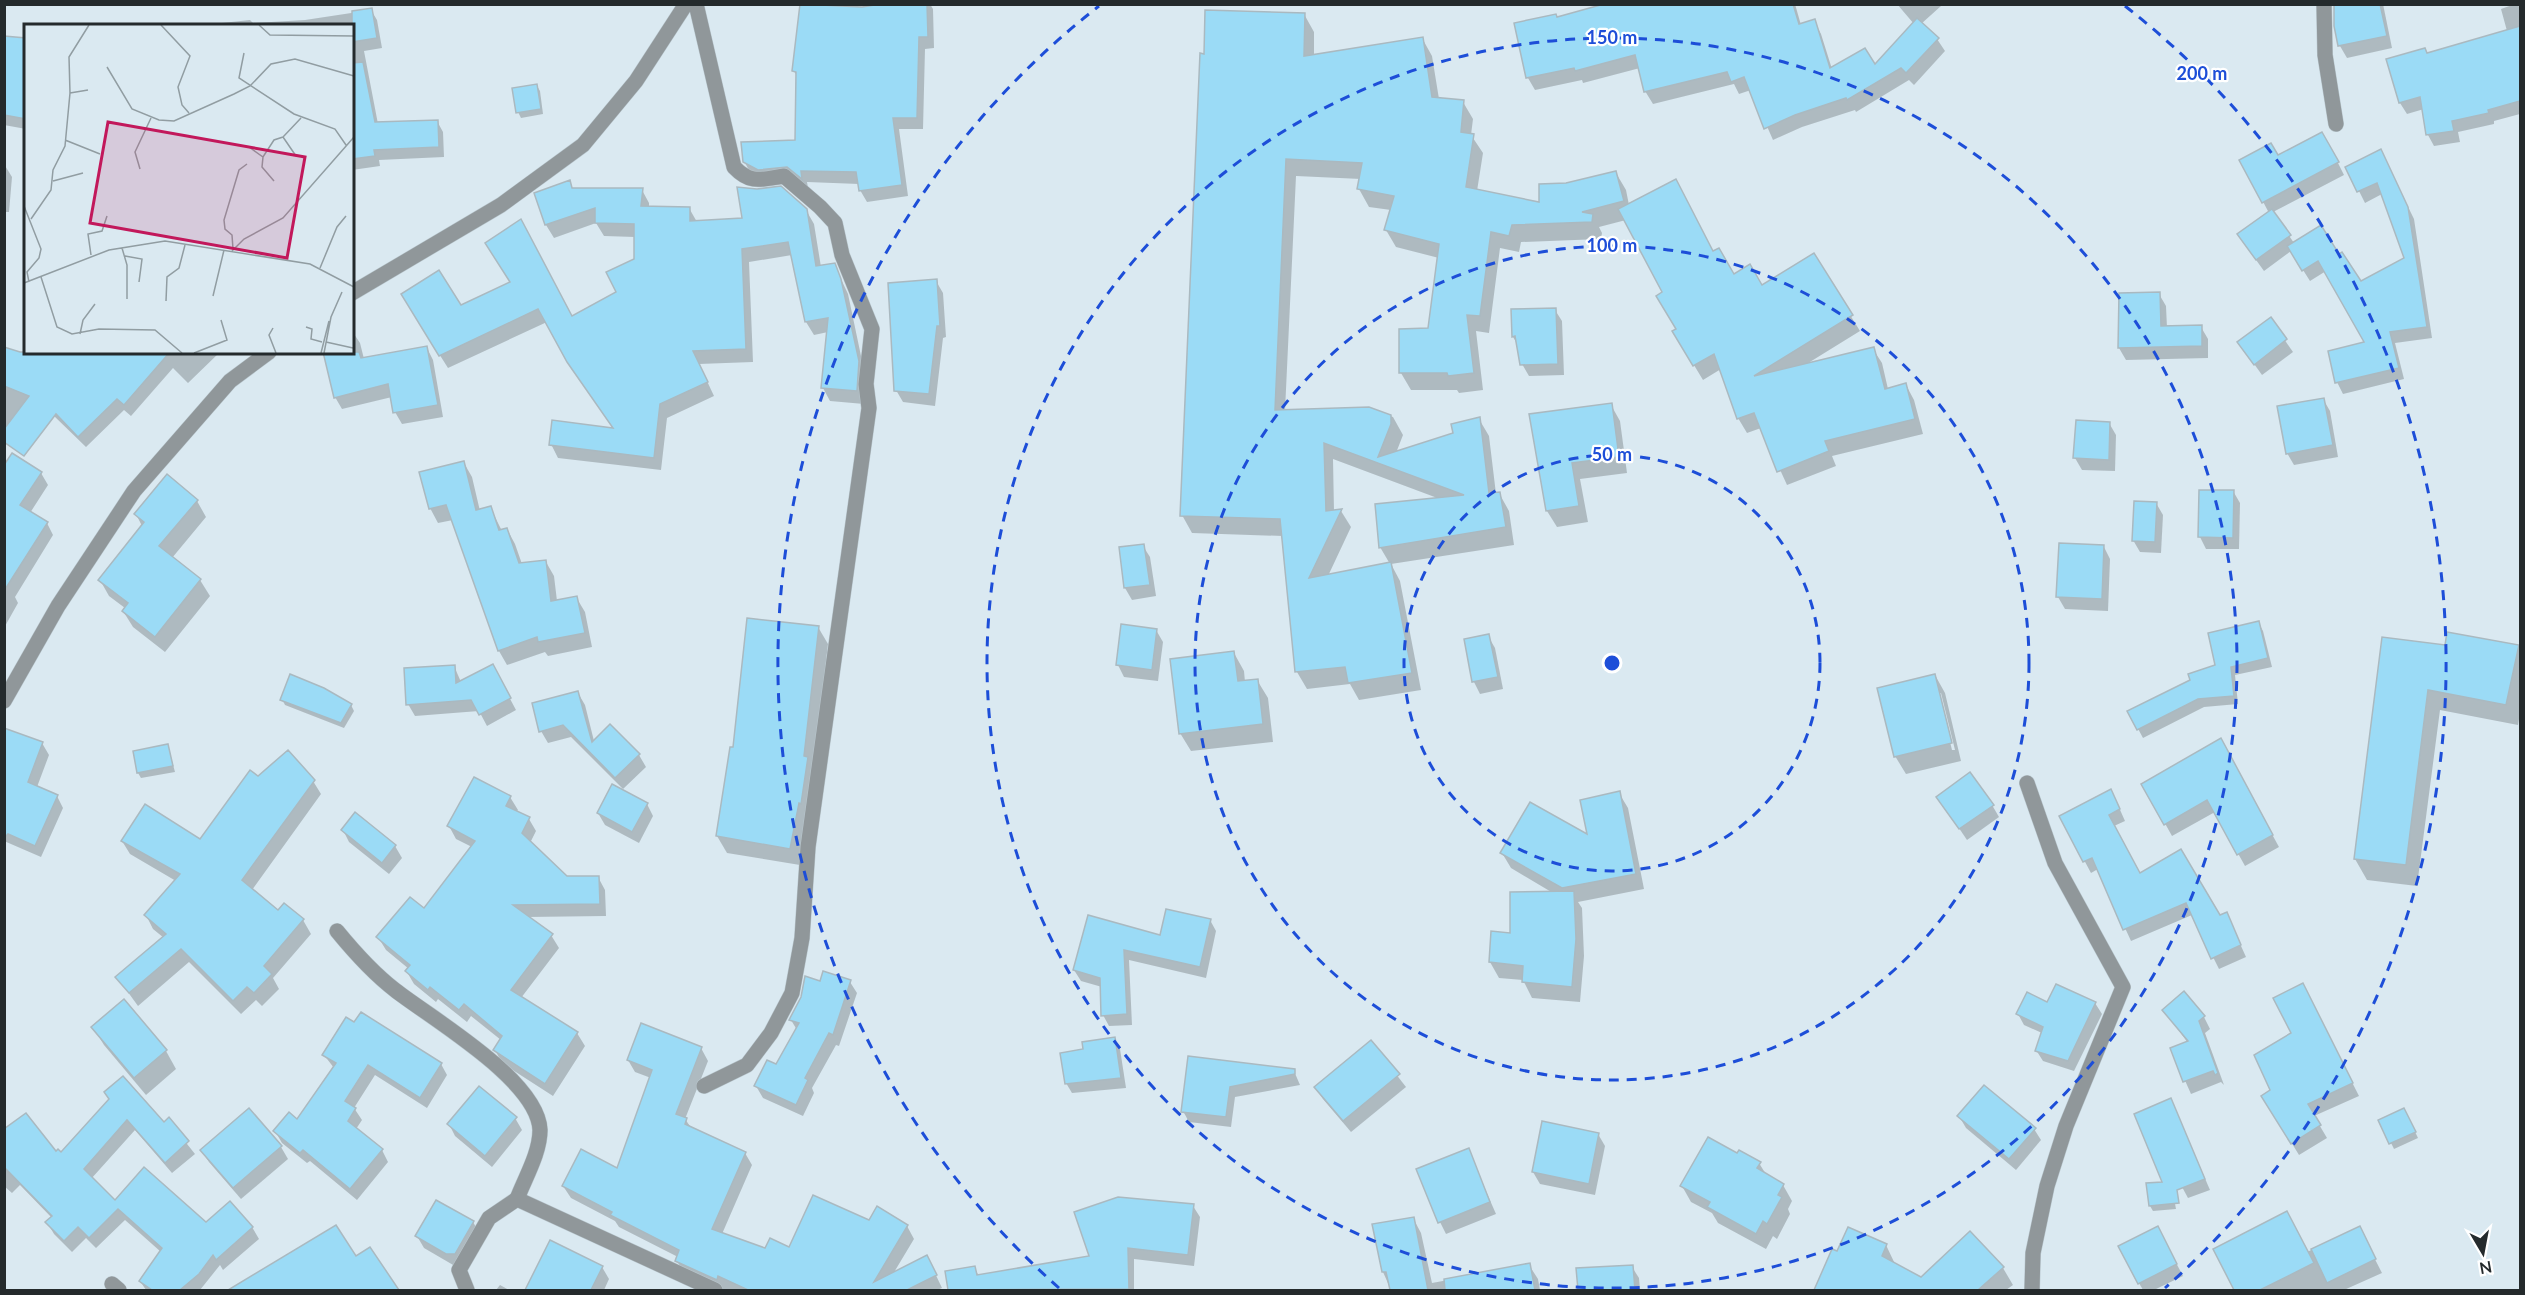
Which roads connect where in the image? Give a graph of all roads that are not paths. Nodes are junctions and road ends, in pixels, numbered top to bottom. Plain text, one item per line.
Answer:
1 (686, 4) edge
2 (696, 4) edge
3 (2324, 4) edge
4 (2336, 124) dead end
5 (354, 291) edge
6 (267, 354) edge
7 (4, 701) edge
8 (2027, 783) dead end
9 (337, 932) dead end
10 (704, 1086) dead end
11 (517, 1199) junction
12 (468, 1290) edge
13 (715, 1290) edge
14 (2032, 1290) edge

1 - 5 street
2 - 10 street
3 - 4 street
6 - 7 street
8 - 14 street
9 - 11 street
11 - 12 street
11 - 13 street

